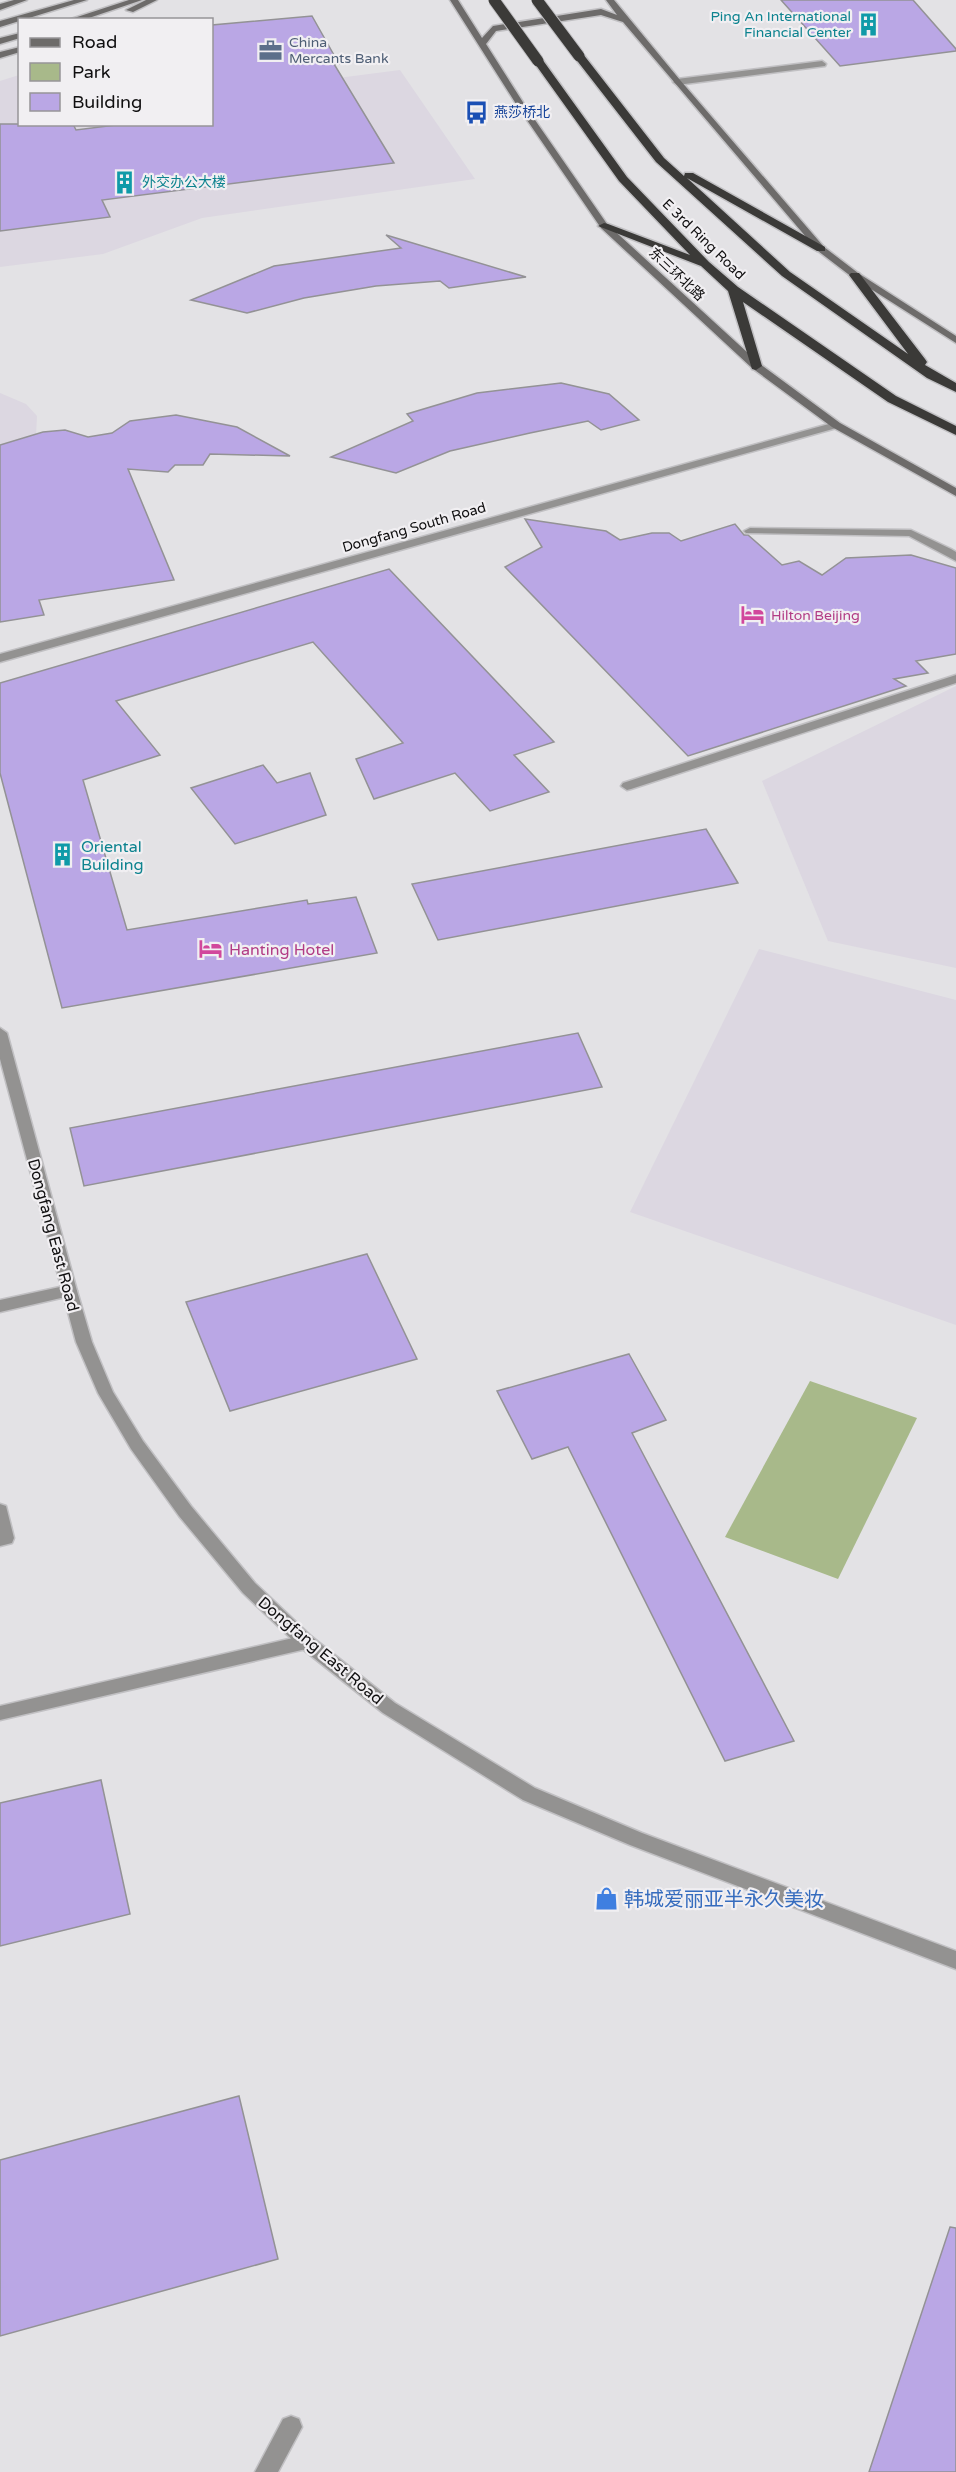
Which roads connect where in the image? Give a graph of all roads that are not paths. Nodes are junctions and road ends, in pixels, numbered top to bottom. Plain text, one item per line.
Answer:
1 (23, 0) edge
2 (83, 0) edge
3 (138, 0) edge
4 (153, 0) edge
5 (454, 0) edge
6 (494, 0) edge
7 (537, 0) edge
8 (610, 0) edge
9 (0, 7) edge
10 (21, 18) edge
11 (79, 18) edge
12 (112, 18) edge
13 (18, 19) edge
14 (627, 20) junction
15 (0, 24) edge
16 (18, 36) edge
17 (0, 41) edge
18 (482, 44) junction
19 (18, 50) edge
20 (0, 55) edge
21 (822, 64) dead end
22 (677, 82) junction
23 (660, 160) junction
24 (604, 225) junction
25 (821, 249) junction
26 (705, 264) junction
27 (855, 276) junction
28 (734, 290) junction
29 (956, 340) edge
30 (756, 366) junction
31 (931, 375) junction
32 (956, 388) edge
33 (892, 399) junction
34 (836, 425) junction
35 (956, 431) edge
36 (956, 443) edge
37 (956, 493) edge
38 (750, 531) dead end
39 (956, 558) edge
40 (0, 658) edge
41 (956, 679) edge
42 (627, 786) dead end
43 (0, 1033) edge
44 (69, 1291) junction
45 (0, 1306) edge
46 (0, 1511) edge
47 (0, 1539) edge
48 (306, 1642) junction
49 (0, 1713) edge
50 (956, 1960) edge
51 (291, 2427) dead end
52 (266, 2472) edge

1 - 9 street
2 - 10 street
3 - 11 street
4 - 12 street
5 - 18 street, 东三环北路
6 - 26 highway, E 3rd Ring Road, bridge
7 - 23 highway, E 3rd Ring Road, bridge
8 - 14 street
13 - 15 street
14 - 18 street
14 - 22 street
16 - 17 street
18 - 24 street, 东三环北路
19 - 20 street
21 - 22 street
22 - 25 street
23 - 25 highway
23 - 31 highway, E 3rd Ring Road
24 - 26 highway
24 - 30 street, 东三环北路
25 - 27 street
26 - 28 highway, E 3rd Ring Road
27 - 29 street
27 - 31 highway
28 - 30 highway
28 - 33 highway, E 3rd Ring Road
30 - 34 street, 东三环北路
31 - 32 highway, E 3rd Ring Road
33 - 35 highway, E 3rd Ring Road
33 - 36 highway
34 - 37 street, 东三环北路
34 - 40 street, Dongfang South Road
38 - 39 street
41 - 42 street
43 - 44 street, Dongfang East Road
44 - 45 street
44 - 48 street, Dongfang East Road
46 - 47 street
48 - 49 street
48 - 50 street, Dongfang East Road
51 - 52 street

